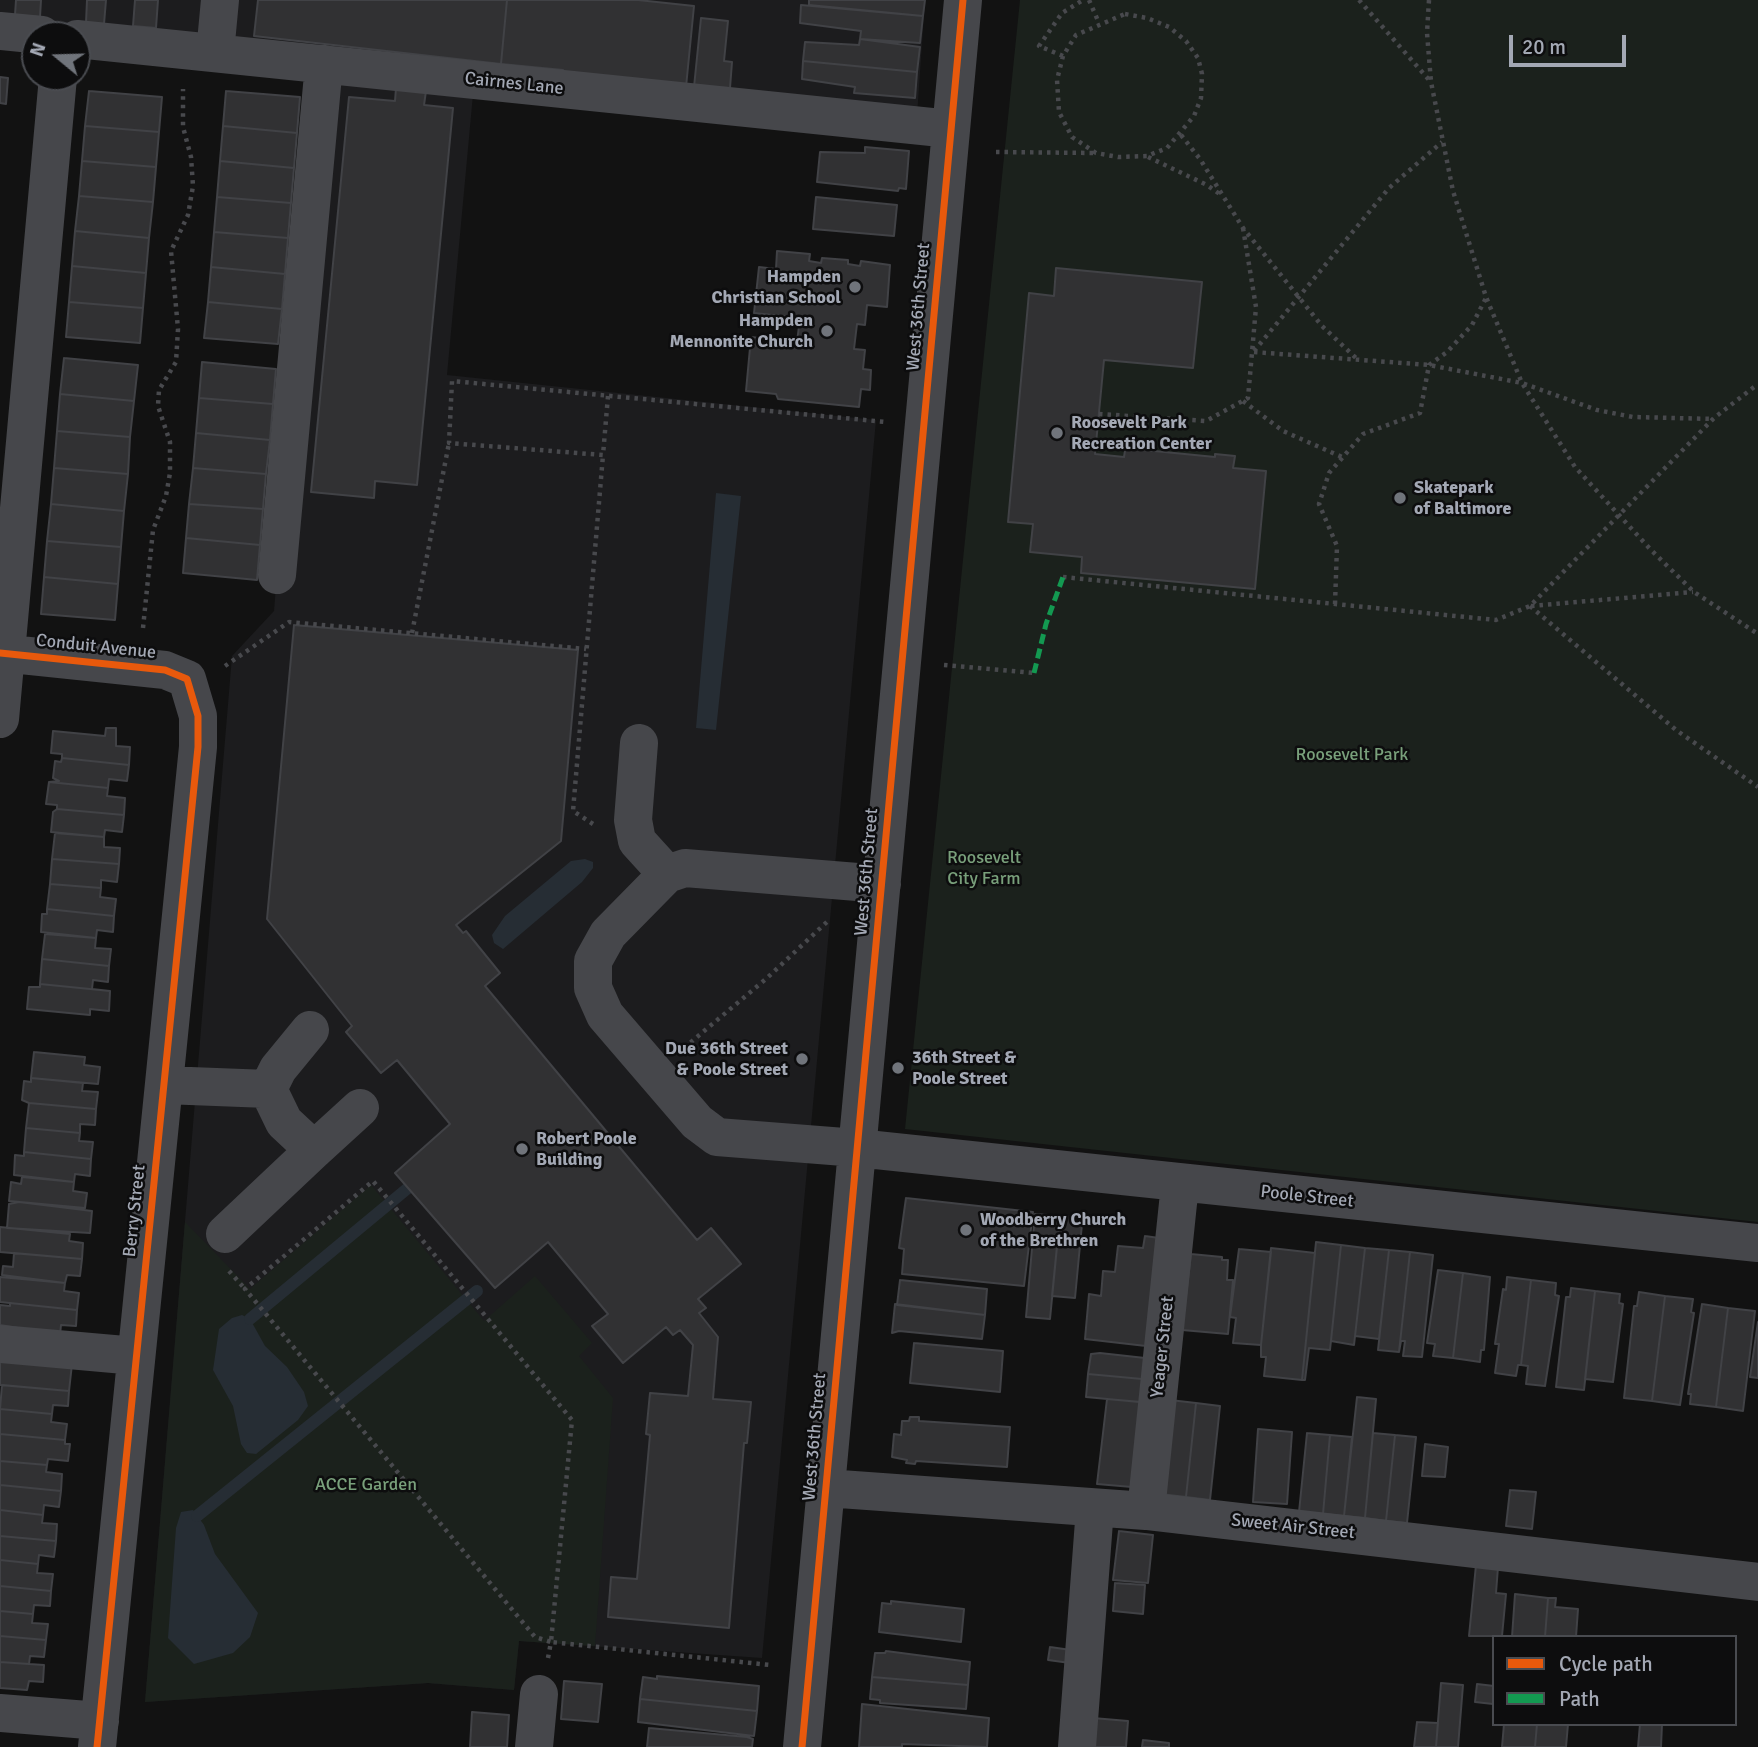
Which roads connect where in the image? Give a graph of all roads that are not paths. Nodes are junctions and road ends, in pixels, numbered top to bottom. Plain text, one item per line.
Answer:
1 (220, 0) edge
2 (963, 0) edge
3 (0, 31) edge
4 (21, 33) edge
5 (91, 40) edge
6 (215, 53) junction
7 (324, 64) junction
8 (57, 91) edge
9 (951, 129) junction
10 (277, 575) dead end
11 (3, 653) edge
12 (187, 679) joint
13 (0, 719) edge
14 (639, 743) dead end
15 (667, 874) junction
16 (881, 884) junction
17 (310, 1030) dead end
18 (164, 1085) junction
19 (268, 1089) junction
20 (360, 1108) dead end
21 (857, 1148) junction
22 (314, 1150) junction
23 (1180, 1184) junction
24 (225, 1234) dead end
25 (1758, 1243) edge
26 (0, 1344) edge
27 (136, 1356) junction
28 (826, 1488) junction
29 (1095, 1508) junction
30 (1146, 1511) junction
31 (1758, 1582) edge
32 (540, 1694) dead end
33 (0, 1713) edge
34 (98, 1734) edge
35 (534, 1747) edge
36 (802, 1747) edge
37 (1077, 1747) edge

1 - 6 street
2 - 9 street, West 36th Street
3 - 4 street
5 - 6 street, Cairnes Lane
6 - 7 street, Cairnes Lane
7 - 9 street, Cairnes Lane
7 - 10 street
8 - 11 street
9 - 16 street, West 36th Street
11 - 12 street, Conduit Avenue
11 - 13 street
12 - 18 street, Berry Street
14 - 15 street
15 - 16 street
15 - 21 street, Poole Street
16 - 21 street, West 36th Street
17 - 19 street
18 - 19 street
18 - 27 street, Berry Street
19 - 22 street
20 - 22 street
21 - 23 street, Poole Street
21 - 28 street, West 36th Street
22 - 24 street
23 - 25 street, Poole Street
23 - 30 street, Yeager Street
26 - 27 street
27 - 34 street, Berry Street
28 - 29 street, Sweet Air Street
28 - 36 street, West 36th Street
29 - 30 street, Sweet Air Street
29 - 37 street
30 - 31 street, Sweet Air Street
32 - 35 street
33 - 34 street

